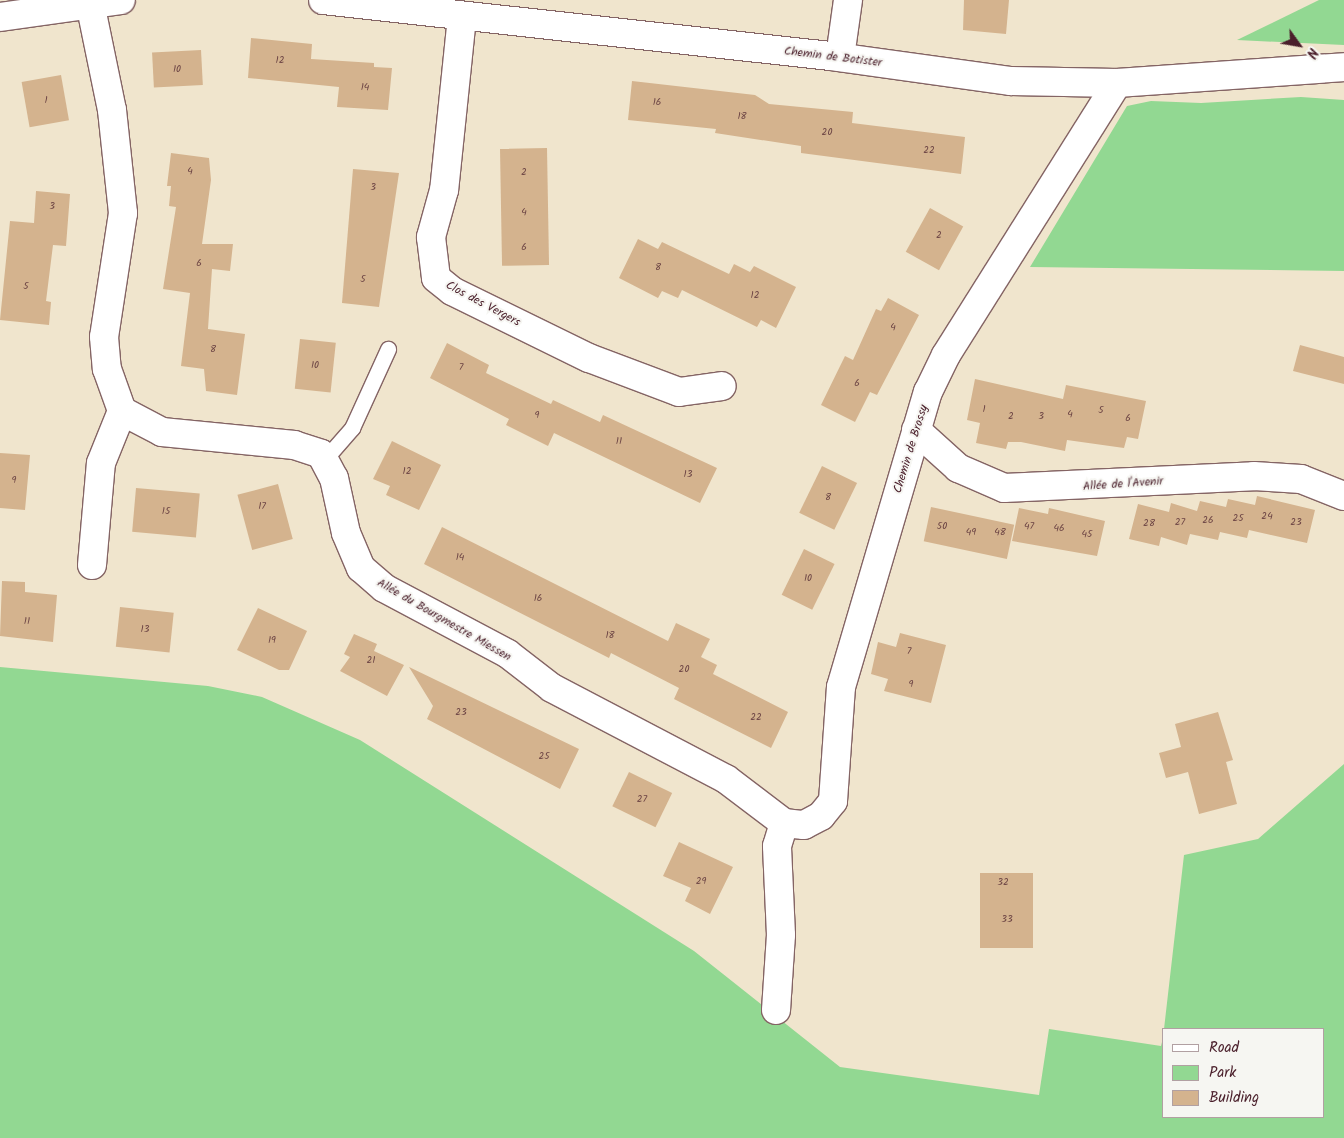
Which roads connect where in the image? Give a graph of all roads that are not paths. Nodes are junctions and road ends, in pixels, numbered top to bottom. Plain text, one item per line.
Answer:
1 (121, 0) edge
2 (323, 0) edge
3 (848, 0) edge
4 (90, 3) junction
5 (0, 17) edge
6 (462, 18) junction
7 (840, 57) junction
8 (1344, 67) edge
9 (1117, 83) junction
10 (388, 349) dead end
11 (722, 386) dead end
12 (122, 411) junction
13 (916, 430) junction
14 (324, 460) junction
15 (1344, 496) edge
16 (92, 565) dead end
17 (784, 823) junction
18 (776, 1010) dead end

1 - 4 street
2 - 6 street, Chemin de Botister
3 - 7 street
4 - 5 street
4 - 12 street
6 - 7 street, Chemin de Botister
6 - 11 street, Clos des Vergers
7 - 9 street, Chemin de Botister
8 - 9 street, Chemin de Botister
9 - 13 street, Chemin de Brossy
10 - 14 lane
12 - 14 street
12 - 16 street
13 - 15 street, Allée de l'Avenir
13 - 17 street, Chemin de Brossy
14 - 17 street, Allée du Bourgmestre Miessen
17 - 18 street

